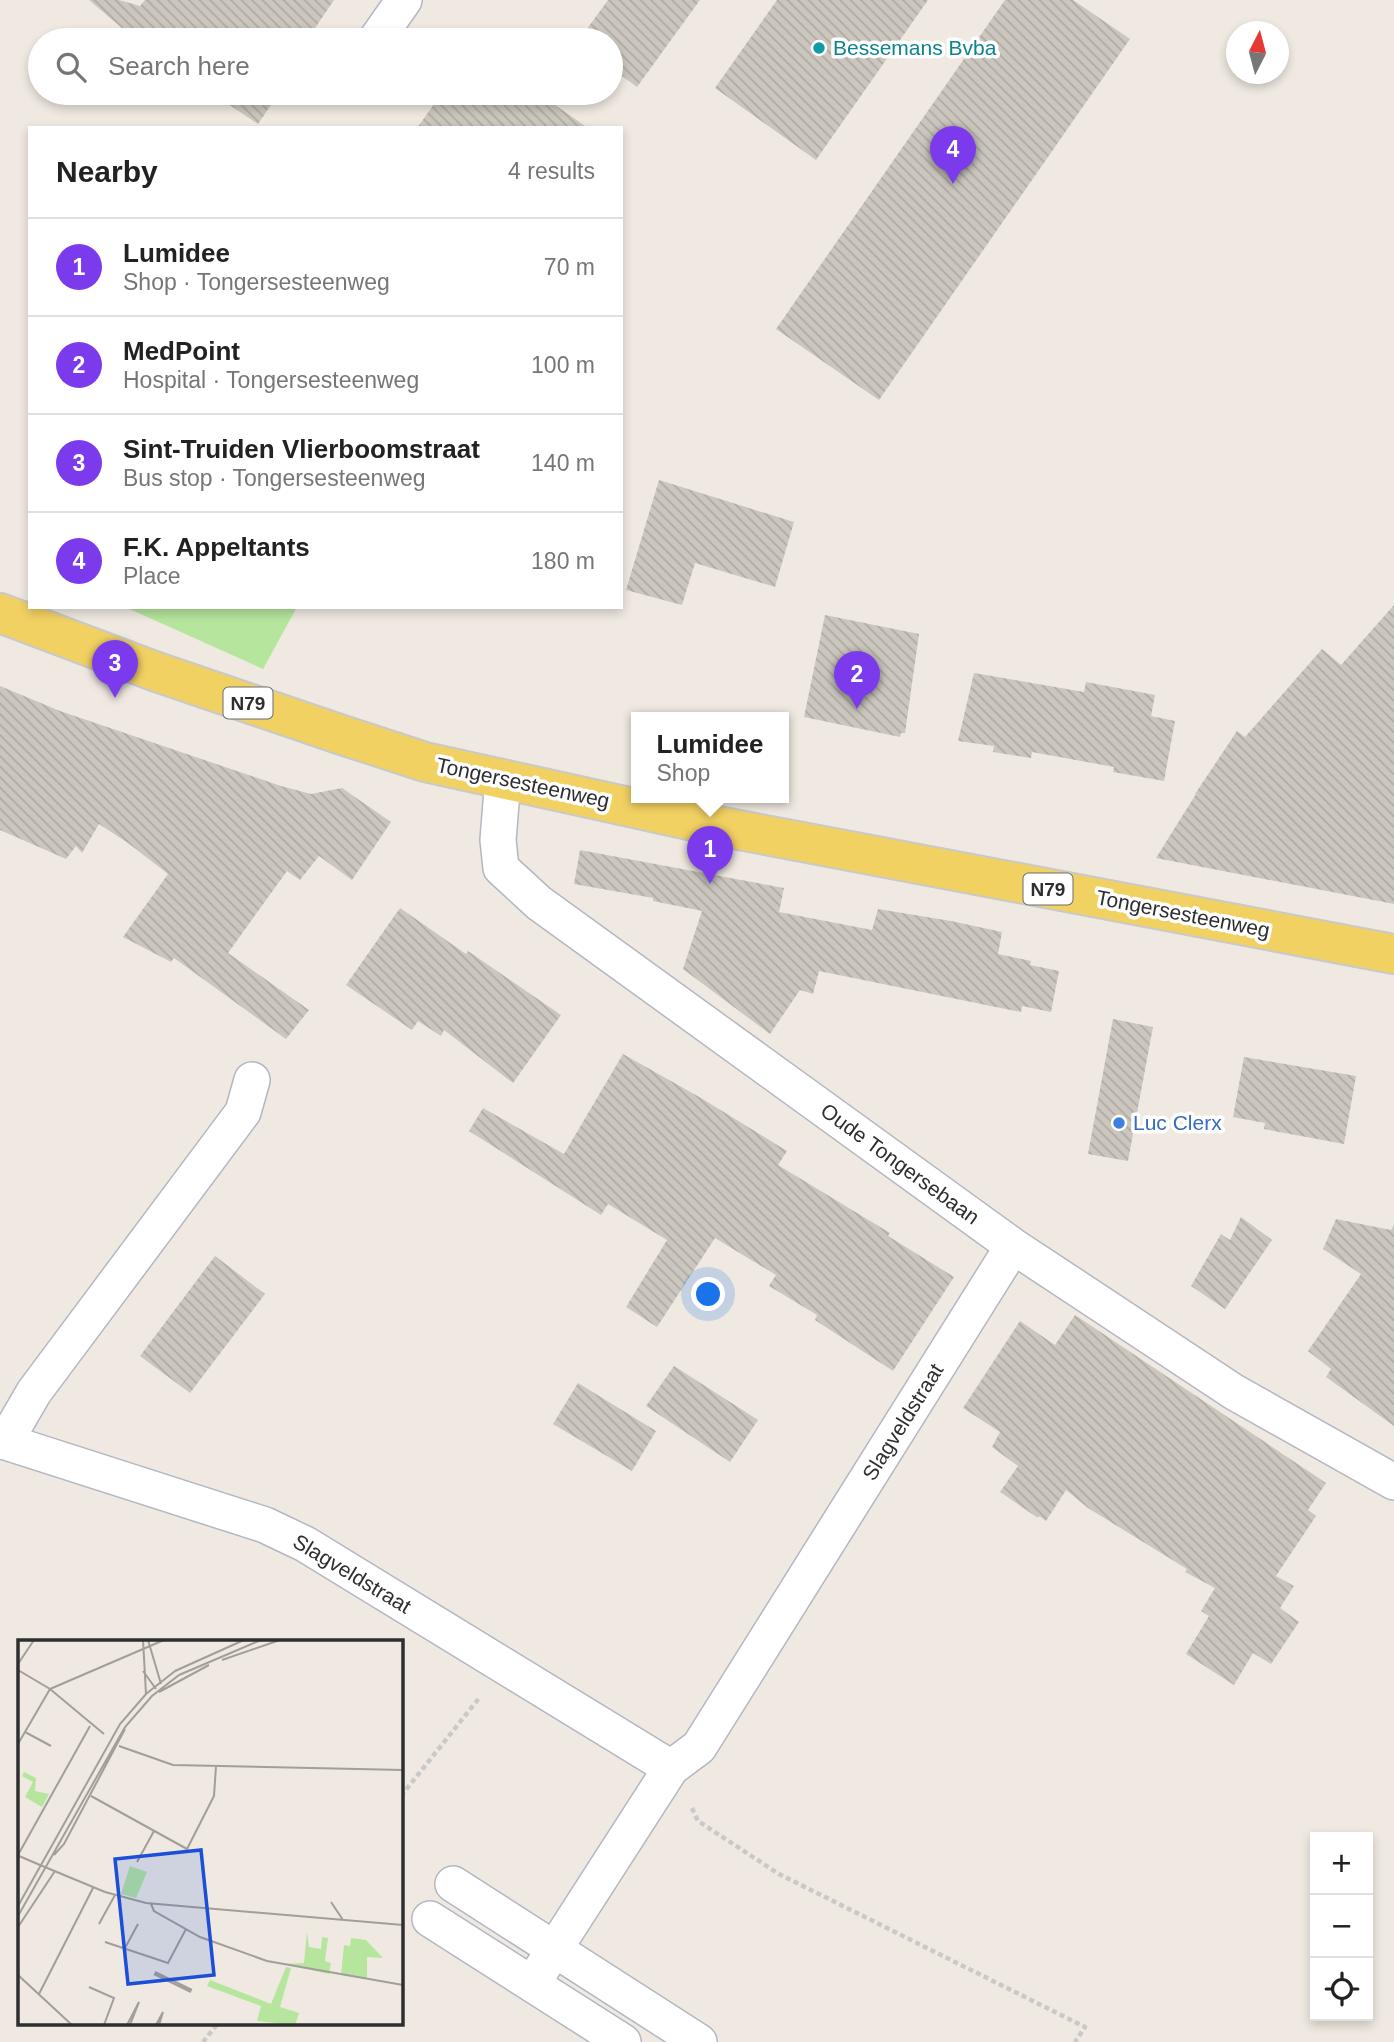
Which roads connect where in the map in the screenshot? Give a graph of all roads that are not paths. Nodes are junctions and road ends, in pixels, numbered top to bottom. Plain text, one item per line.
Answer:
1 (404, 0) edge
2 (384, 28) edge
3 (0, 613) edge
4 (503, 778) junction
5 (1394, 954) edge
6 (252, 1080) dead end
7 (1013, 1246) junction
8 (2, 1441) edge
9 (1394, 1482) edge
10 (671, 1768) junction
11 (453, 1884) dead end
12 (430, 1919) dead end
13 (555, 1949) junction
14 (532, 1984) junction
15 (623, 2042) edge
16 (699, 2042) edge

1 - 2 street
3 - 4 main road, Tongersesteenweg / N79
4 - 5 main road, Tongersesteenweg / N79
4 - 7 street, Oude Tongersebaan
6 - 8 street, Slagveldstraat
7 - 9 street, Oude Tongersebaan
7 - 10 street, Slagveldstraat
8 - 10 street, Slagveldstraat
10 - 13 street, Slagveldstraat
11 - 13 street
12 - 14 street
13 - 14 street, Slagveldstraat
13 - 16 street
14 - 15 street

